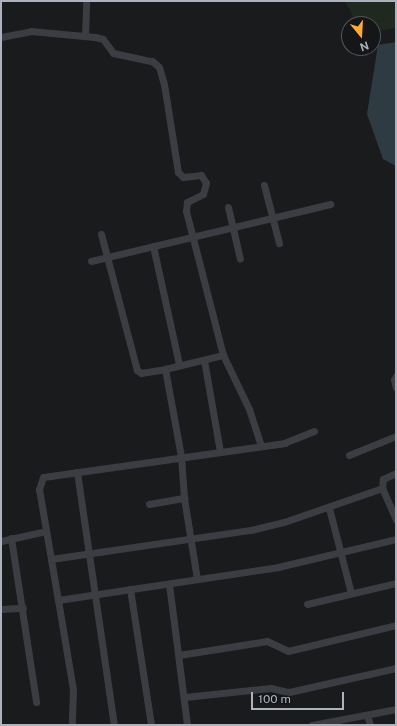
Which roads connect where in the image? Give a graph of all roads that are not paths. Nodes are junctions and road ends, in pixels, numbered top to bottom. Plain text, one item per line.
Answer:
1 (86, 1) edge
2 (85, 36) junction
3 (1, 37) edge
4 (264, 185) dead end
5 (330, 204) dead end
6 (228, 207) dead end
7 (271, 218) junction
8 (232, 227) junction
9 (101, 234) dead end
10 (192, 235) junction
11 (278, 242) dead end
12 (153, 246) junction
13 (108, 257) junction
14 (240, 259) dead end
15 (91, 261) dead end
16 (223, 355) junction
17 (204, 360) junction
18 (179, 364) junction
19 (165, 369) junction
20 (396, 376) edge
21 (396, 388) edge
22 (314, 431) dead end
23 (396, 436) edge
24 (261, 446) junction
25 (220, 452) junction
26 (349, 455) dead end
27 (181, 456) junction
28 (77, 472) junction
29 (396, 473) edge
30 (382, 488) junction
31 (184, 498) junction
32 (150, 504) dead end
33 (329, 508) junction
34 (396, 520) edge
35 (46, 531) junction
36 (11, 538) junction
37 (191, 538) junction
38 (396, 539) edge
39 (1, 541) edge
40 (340, 552) junction
41 (88, 553) junction
42 (51, 560) junction
43 (198, 579) junction
44 (396, 583) edge
45 (169, 584) junction
46 (130, 590) junction
47 (351, 593) junction
48 (96, 596) junction
49 (58, 600) junction
50 (307, 604) dead end
51 (23, 608) junction
52 (1, 609) edge
53 (396, 625) edge
54 (178, 655) junction
55 (396, 668) edge
56 (185, 697) junction
57 (36, 702) dead end
58 (396, 709) edge
59 (367, 715) junction
60 (72, 725) edge
61 (114, 725) edge
62 (151, 725) edge
63 (187, 725) edge
64 (312, 725) edge
65 (370, 725) edge

1 - 2 street
2 - 3 street
2 - 10 street
4 - 7 street
5 - 7 street
6 - 8 street
7 - 8 street
7 - 11 street
8 - 10 street
8 - 14 street
9 - 13 street
10 - 12 street
10 - 16 street
12 - 13 street
12 - 18 street
13 - 15 street
13 - 19 street
16 - 17 street
16 - 24 street
17 - 18 street
17 - 25 street
18 - 19 street
19 - 27 street
20 - 21 street
22 - 24 street
23 - 26 street
24 - 25 street
25 - 27 street
27 - 28 street
27 - 31 street
28 - 35 street
28 - 41 street
29 - 30 street
30 - 33 street
30 - 34 street
31 - 32 street
31 - 37 street
33 - 37 street
33 - 40 street
35 - 36 street
35 - 42 street
36 - 39 street
36 - 51 street
37 - 41 street
37 - 43 street
38 - 40 street
40 - 43 street
40 - 47 street
41 - 42 street
41 - 48 street
42 - 49 street
43 - 45 street
44 - 47 street
45 - 46 street
45 - 54 street
46 - 48 street
46 - 62 street
47 - 50 street
48 - 49 street
48 - 61 street
49 - 60 street
51 - 52 street
51 - 57 street
53 - 54 street
54 - 56 street
55 - 56 street
56 - 63 street
58 - 59 street
59 - 64 street
59 - 65 street

